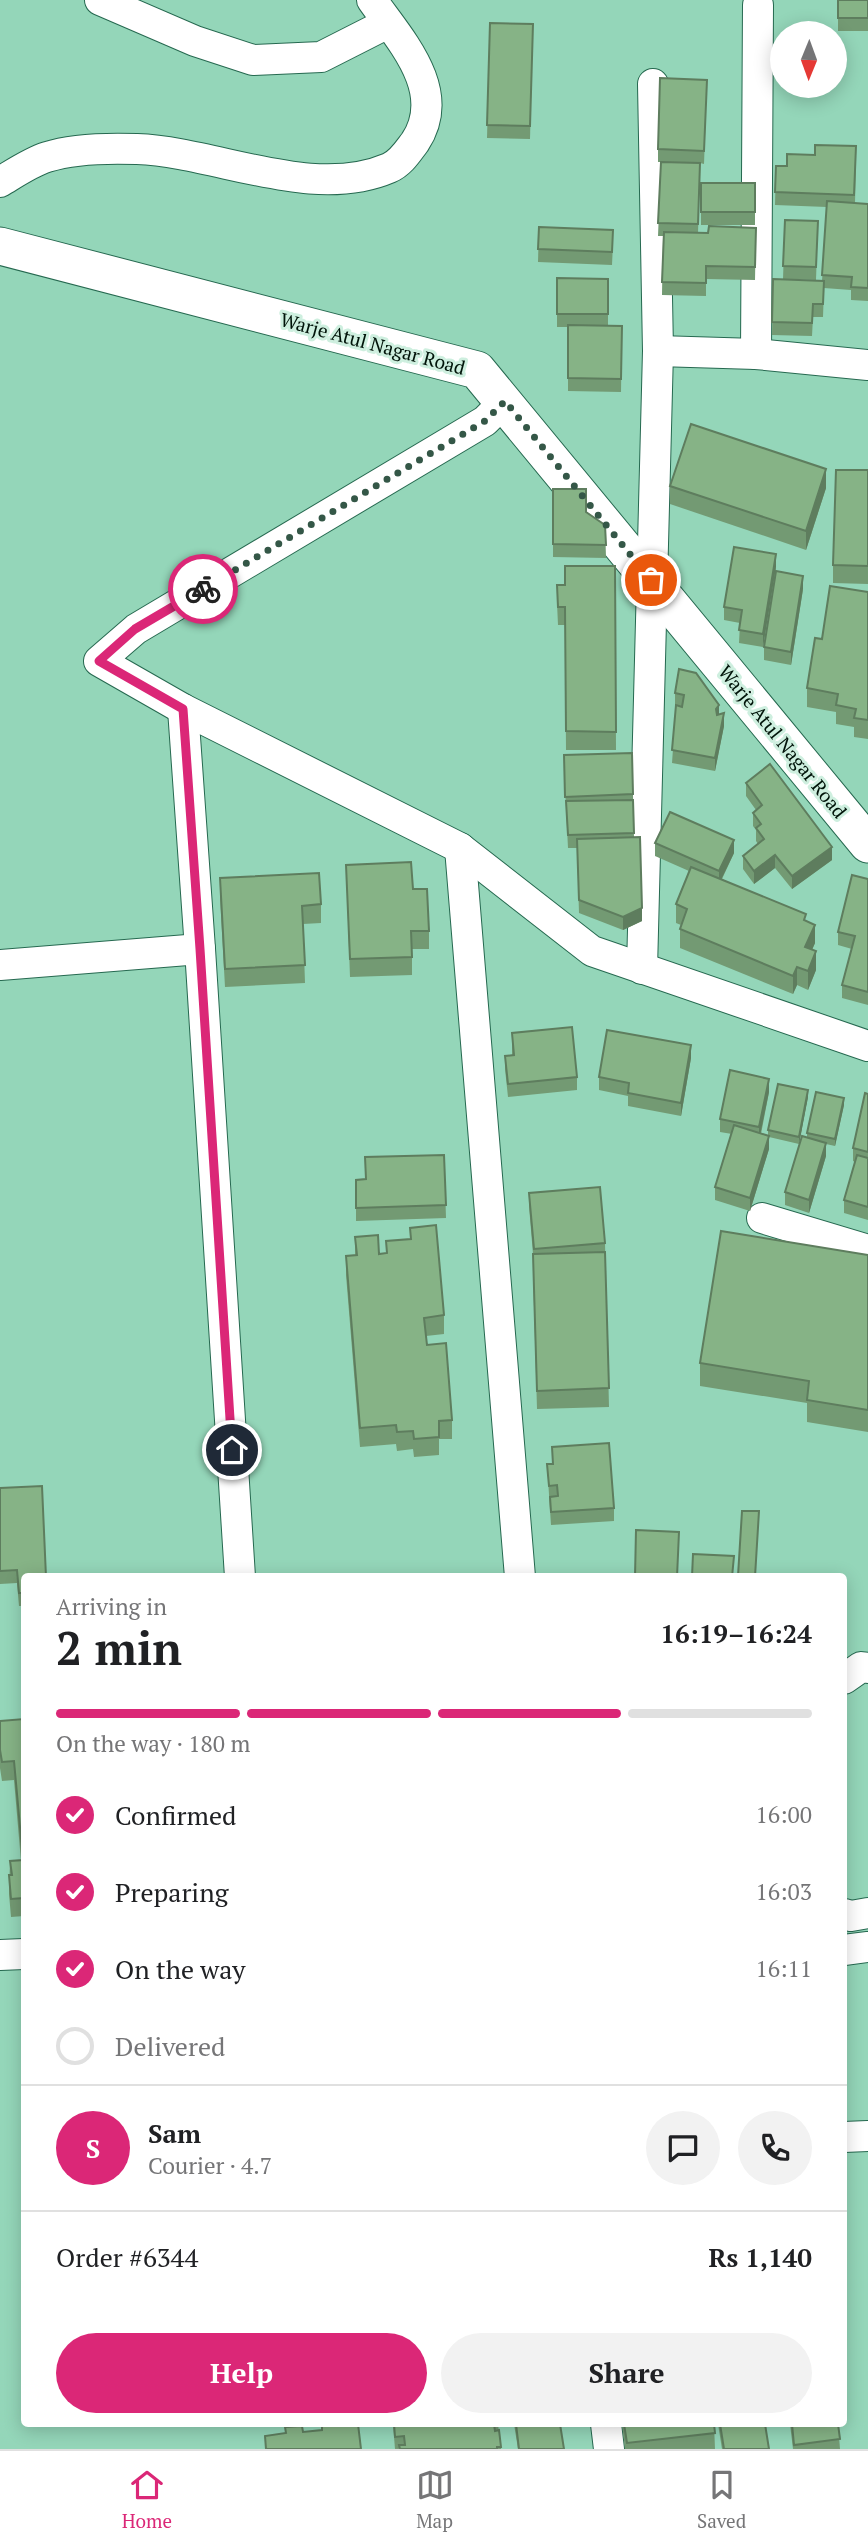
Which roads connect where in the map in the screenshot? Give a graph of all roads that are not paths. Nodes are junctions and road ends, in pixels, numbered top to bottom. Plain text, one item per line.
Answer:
1 (100, 0) edge
2 (758, 5) dead end
3 (380, 11) edge
4 (653, 84) dead end
5 (5, 172) edge
6 (0, 246) edge
7 (658, 351) junction
8 (756, 354) junction
9 (868, 365) edge
10 (505, 401) junction
11 (651, 580) junction
12 (183, 709) junction
13 (862, 827) edge
14 (460, 848) junction
15 (200, 949) junction
16 (0, 965) edge
17 (642, 969) junction
18 (868, 1046) edge
19 (762, 1218) dead end
20 (868, 1250) edge
21 (240, 1573) edge
22 (520, 1573) edge
23 (868, 1668) edge
24 (847, 1677) edge
25 (868, 1913) edge
26 (847, 1915) edge
27 (868, 1947) edge
28 (847, 1950) edge
29 (21, 1954) edge
30 (0, 1955) edge
31 (868, 2136) edge
32 (847, 2137) edge
33 (606, 2427) edge
34 (609, 2449) edge

1 - 3 street
2 - 8 street
3 - 5 street
4 - 7 street
6 - 10 street, Warje Atul Nagar Road
7 - 8 street
7 - 11 street
8 - 9 street
10 - 11 street, Warje Atul Nagar Road
10 - 12 street
11 - 13 street, Warje Atul Nagar Road
11 - 17 street
12 - 14 street
12 - 15 street
14 - 17 street
14 - 22 street
15 - 16 street
15 - 21 street
17 - 18 street
19 - 20 street
23 - 24 street
25 - 26 street
27 - 28 street
29 - 30 street
31 - 32 street
33 - 34 street

